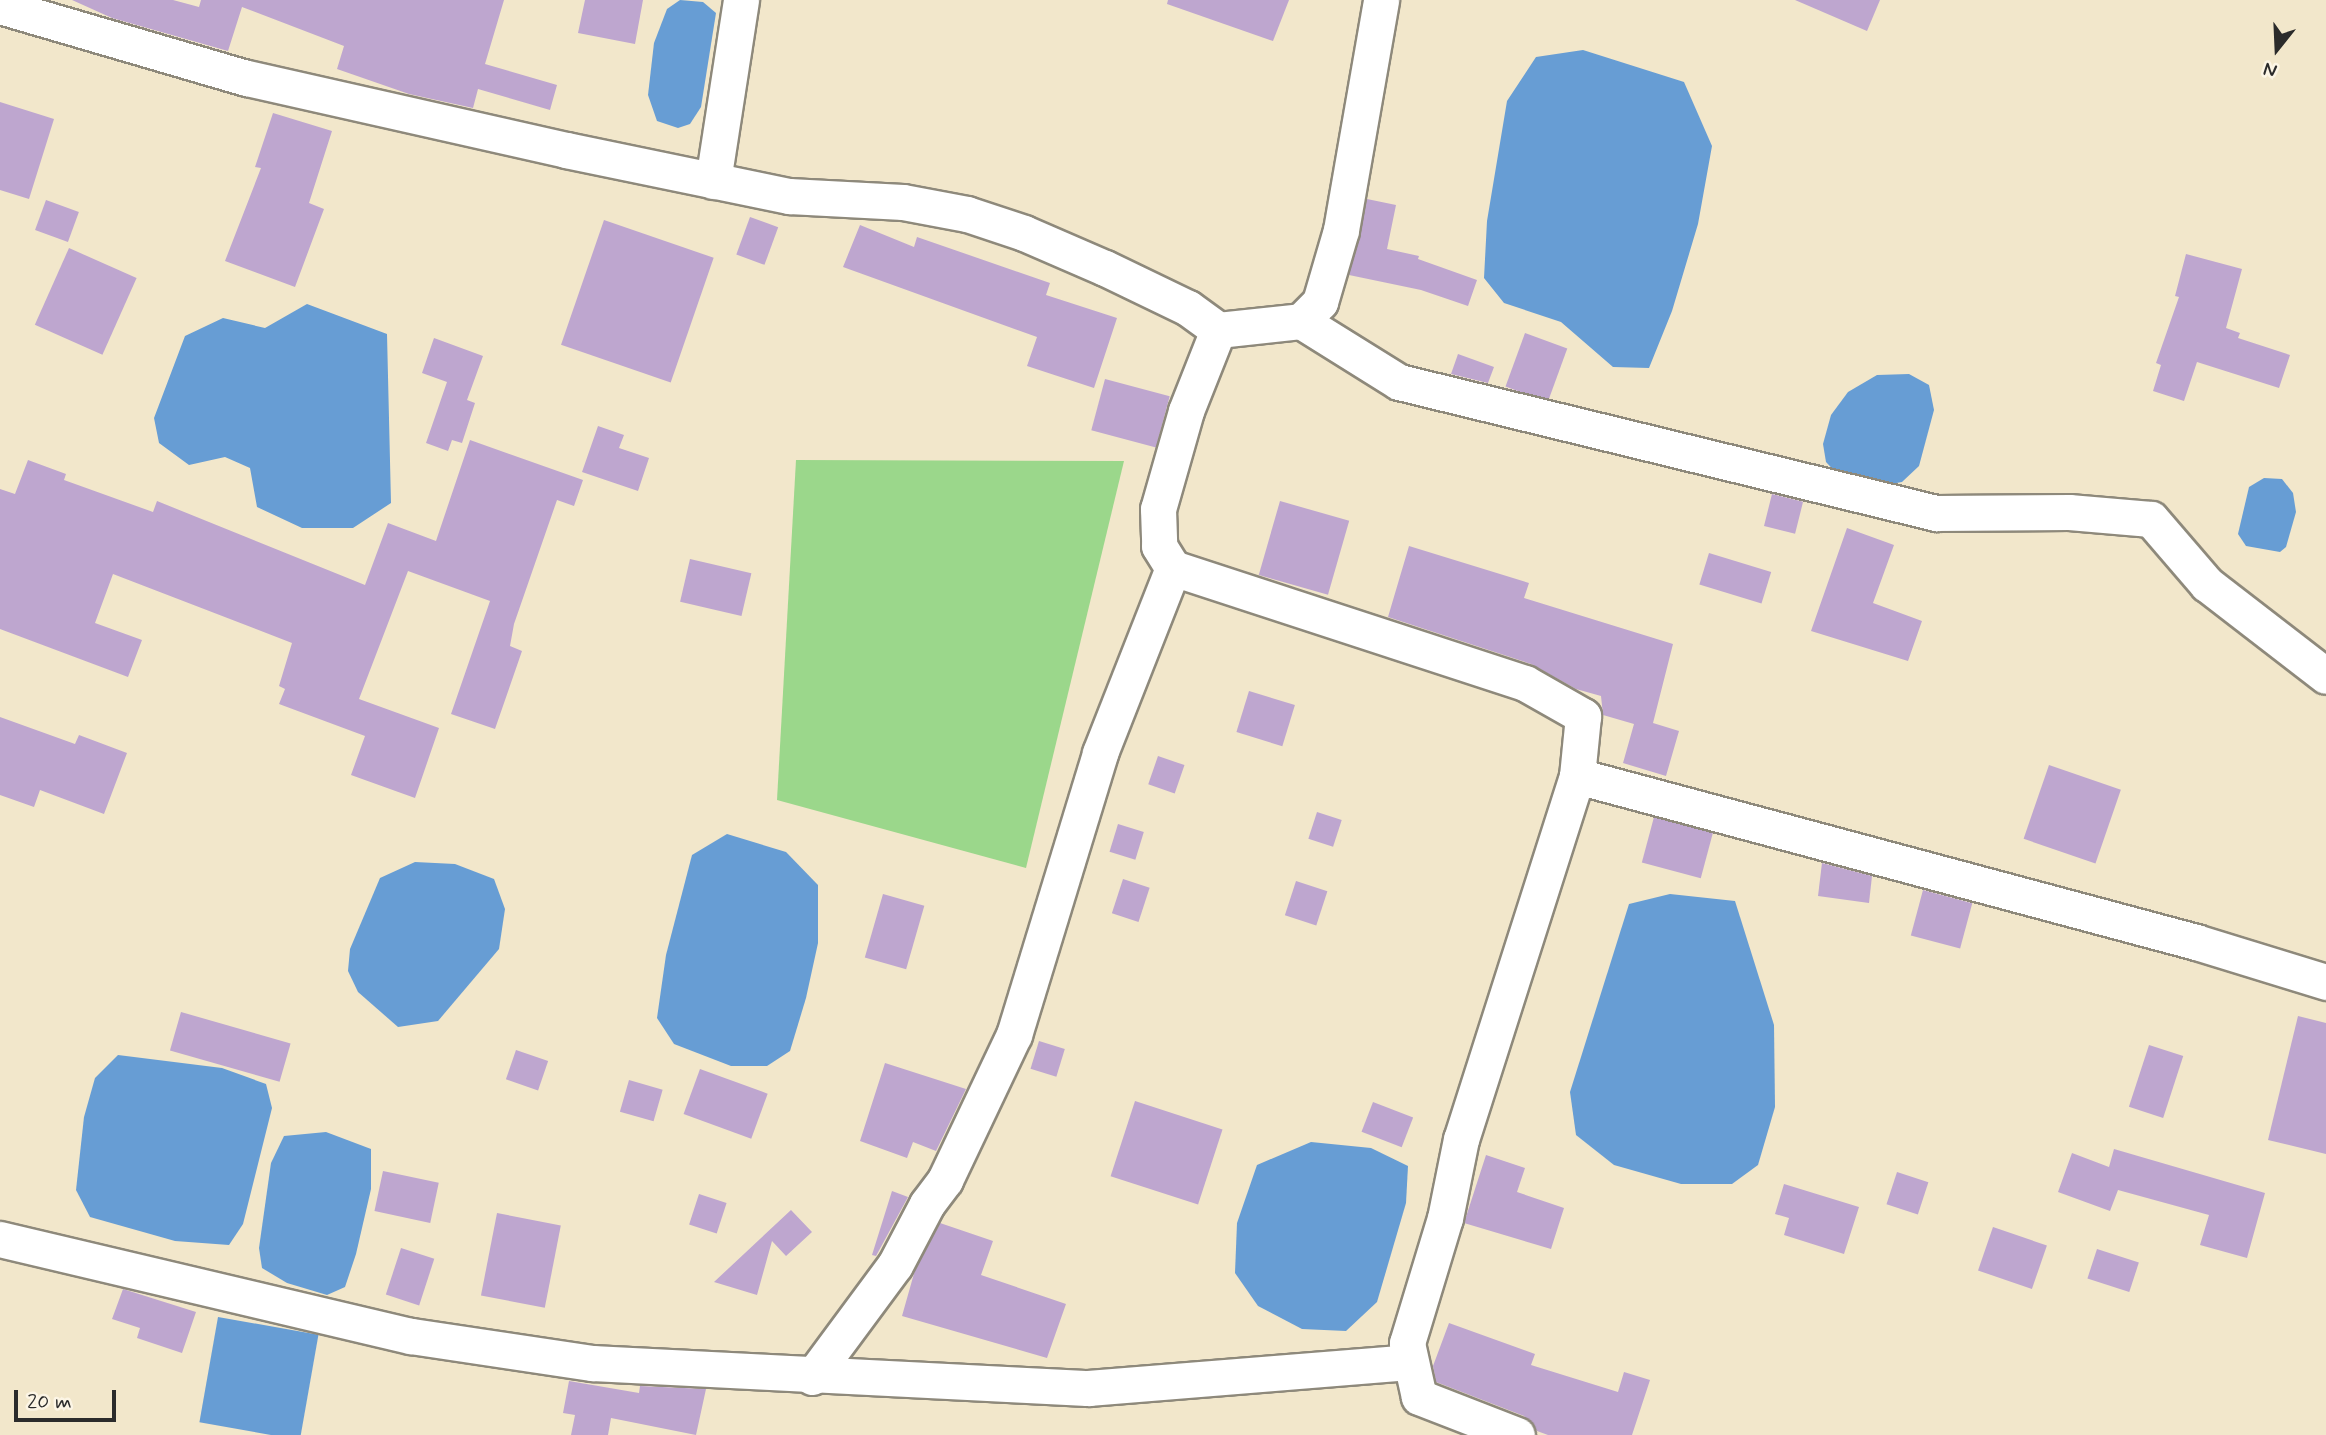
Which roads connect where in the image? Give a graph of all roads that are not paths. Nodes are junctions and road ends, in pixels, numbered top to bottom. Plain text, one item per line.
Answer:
1 (741, 0) edge
2 (1381, 0) edge
3 (0, 6) edge
4 (713, 181) junction
5 (1301, 321) junction
6 (1218, 330) junction
7 (1173, 568) junction
8 (2326, 676) edge
9 (1577, 776) junction
10 (2326, 982) edge
11 (0, 1239) edge
12 (1409, 1362) junction
13 (812, 1377) junction
14 (1433, 1421) edge
15 (1517, 1435) edge

1 - 4 street
2 - 5 street
3 - 4 street
4 - 6 street
5 - 6 street
5 - 8 street
6 - 7 street
7 - 9 street
7 - 13 street
9 - 10 street
9 - 12 street
11 - 13 street
12 - 13 street
12 - 14 street
14 - 15 street

